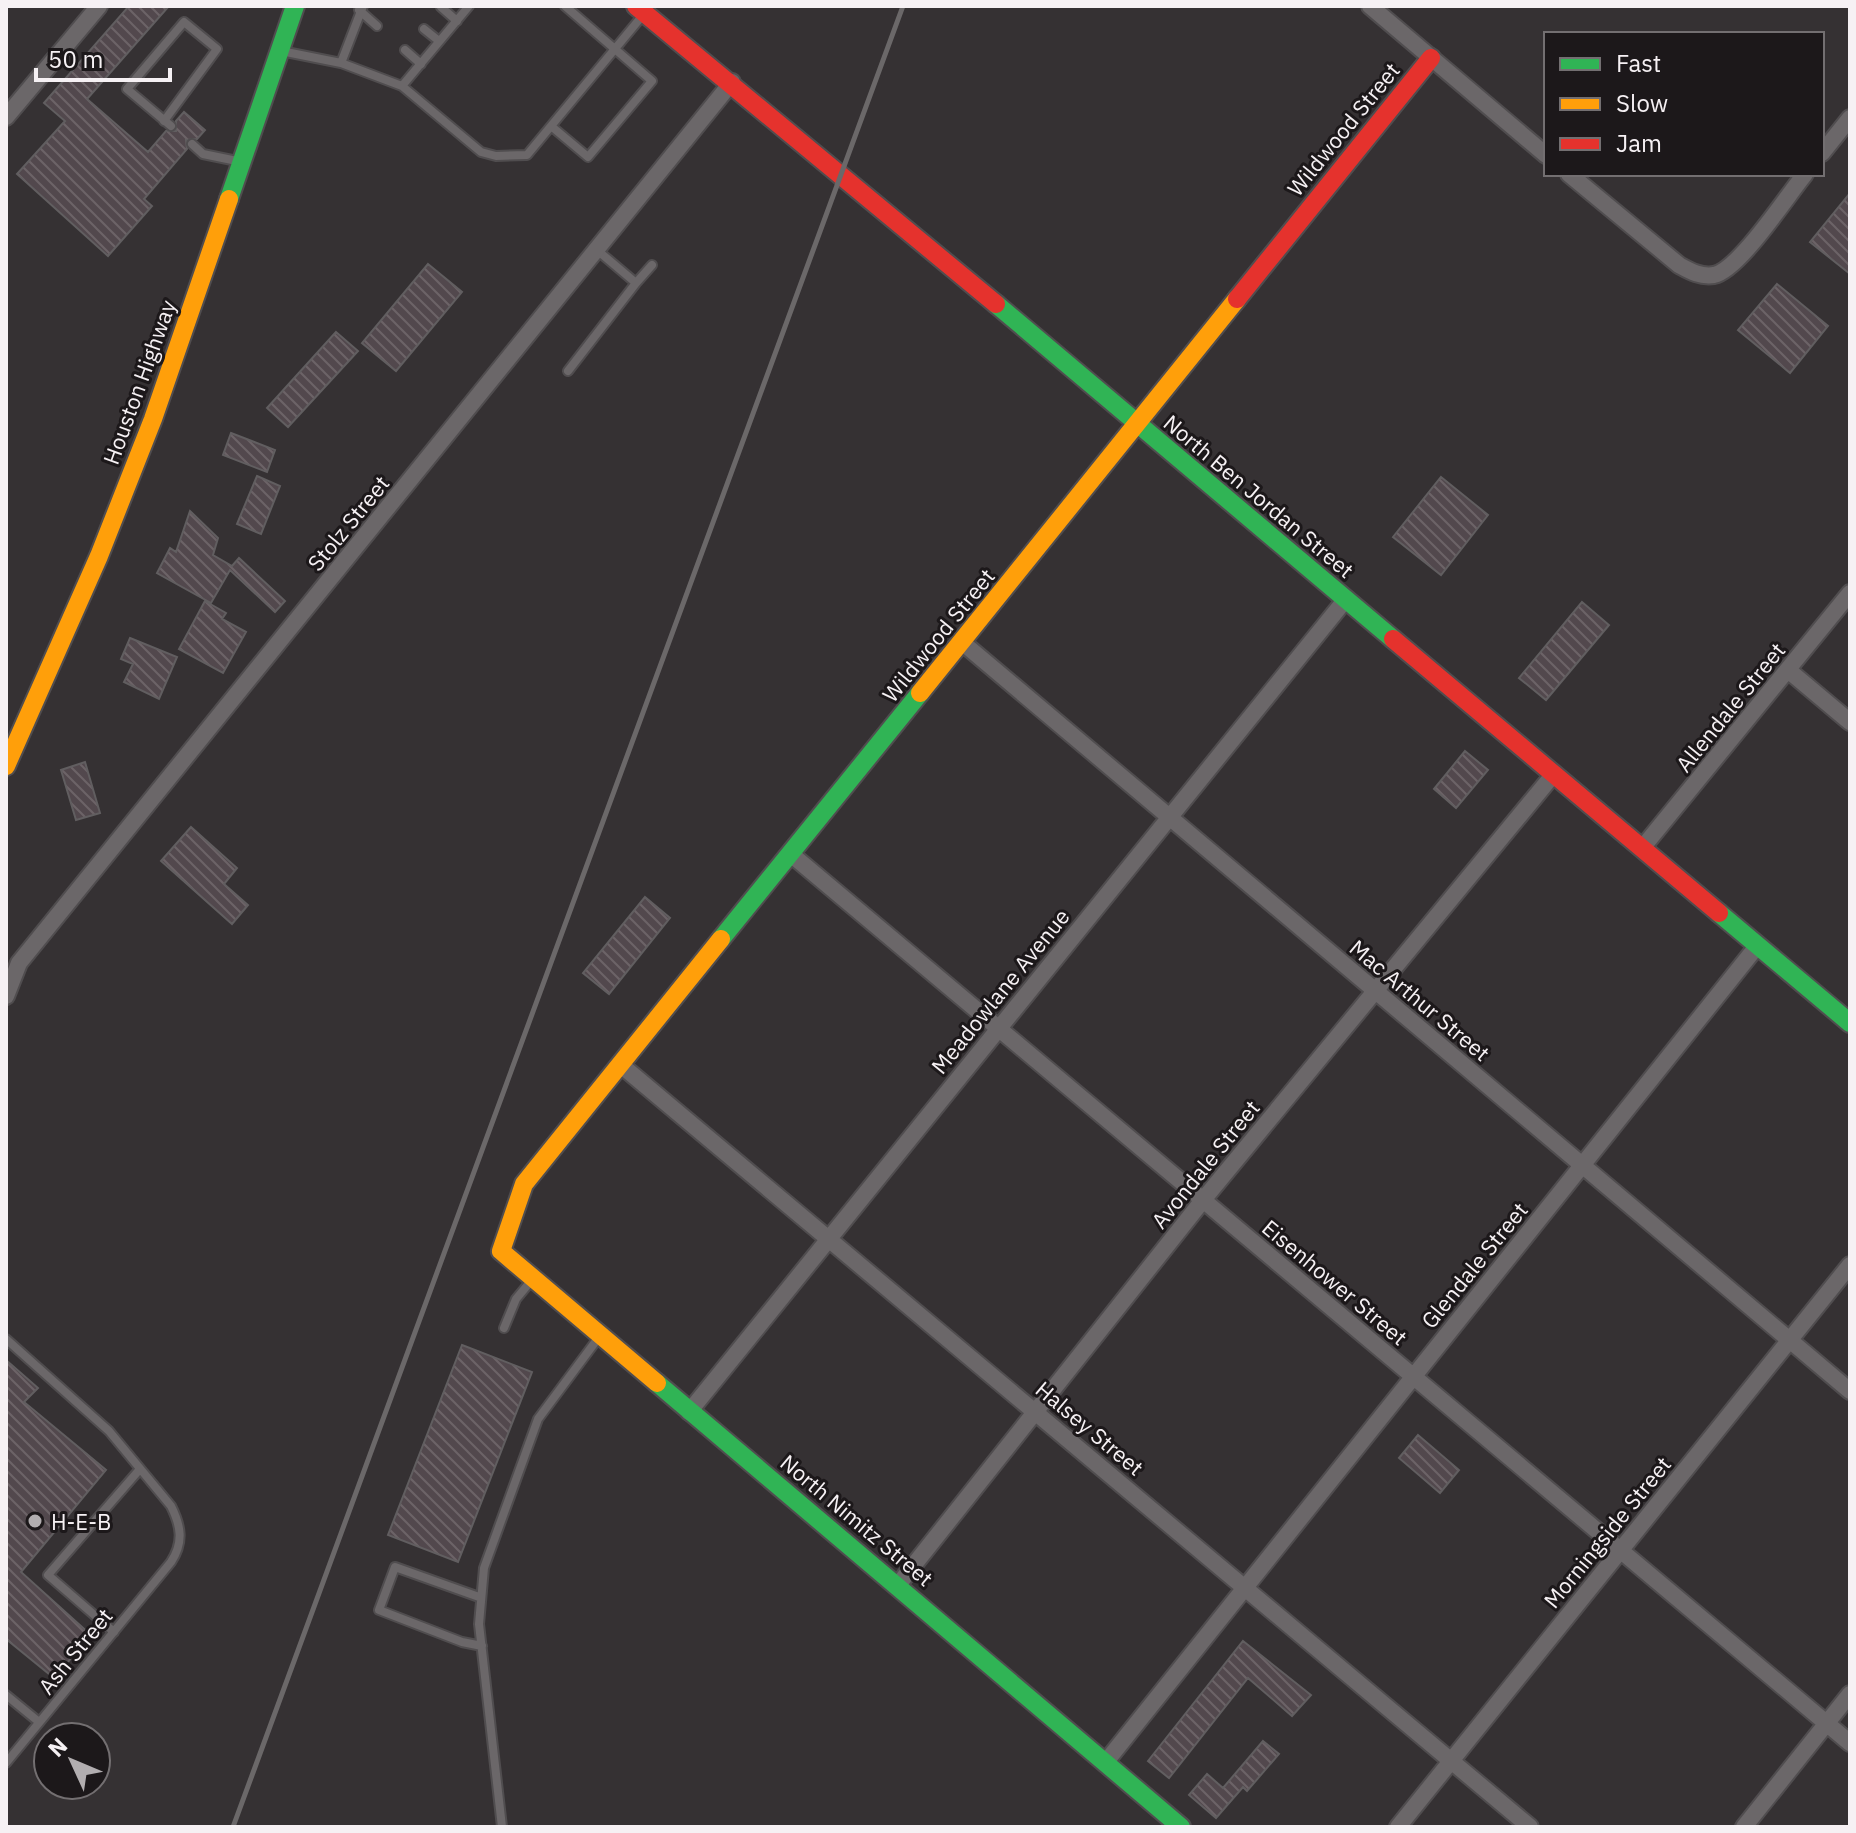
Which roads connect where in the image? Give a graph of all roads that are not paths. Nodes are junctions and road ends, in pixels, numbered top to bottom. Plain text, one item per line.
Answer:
1 (99, 6) edge
2 (295, 6) edge
3 (469, 6) edge
4 (565, 6) edge
5 (1370, 6) edge
6 (441, 7) edge
7 (361, 8) edge
8 (641, 9) edge
9 (457, 21) junction
10 (377, 26) dead end
11 (424, 29) dead end
12 (439, 41) junction
13 (615, 48) junction
14 (405, 50) dead end
15 (280, 51) junction
16 (1431, 58) junction
17 (341, 63) junction
18 (421, 64) junction
19 (732, 82) junction
20 (402, 86) junction
21 (6, 117) edge
22 (1850, 118) edge
23 (167, 124) joint
24 (551, 126) junction
25 (192, 144) dead end
26 (1824, 150) edge
27 (1544, 153) edge
28 (242, 162) junction
29 (1571, 176) edge
30 (1803, 176) edge
31 (597, 250) junction
32 (652, 265) dead end
33 (636, 283) junction
34 (568, 371) dead end
35 (1137, 426) junction
36 (1850, 593) edge
37 (1346, 599) junction
38 (963, 643) junction
39 (1788, 670) junction
40 (1850, 722) edge
41 (6, 766) edge
42 (1553, 775) junction
43 (1168, 818) junction
44 (1643, 847) junction
45 (792, 855) junction
46 (1758, 945) junction
47 (1374, 990) junction
48 (6, 996) edge
49 (1850, 1023) edge
50 (999, 1026) junction
51 (621, 1065) junction
52 (1581, 1165) junction
53 (1203, 1200) junction
54 (830, 1240) junction
55 (501, 1251) joint
56 (1850, 1265) edge
57 (533, 1279) junction
58 (504, 1328) dead end
59 (600, 1336) junction
60 (6, 1339) edge
61 (1789, 1340) junction
62 (1413, 1376) junction
63 (1850, 1391) edge
64 (1035, 1411) junction
65 (689, 1412) junction
66 (140, 1469) junction
67 (1619, 1552) junction
68 (898, 1585) junction
69 (1246, 1587) junction
70 (479, 1597) junction
71 (114, 1632) junction
72 (482, 1646) junction
73 (1850, 1694) edge
74 (6, 1695) edge
75 (38, 1721) edge
76 (40, 1721) edge
77 (1826, 1723) junction
78 (32, 1731) edge
79 (1850, 1743) edge
80 (1453, 1761) junction
81 (6, 1763) edge
82 (1105, 1763) junction
83 (502, 1827) edge
84 (1181, 1827) edge
85 (1398, 1827) edge
86 (1530, 1827) edge
87 (1744, 1827) edge

1 - 21 street
2 - 15 street, Houston Highway
3 - 9 lane
4 - 13 lane
5 - 16 street
6 - 9 lane
7 - 10 lane
7 - 17 lane
8 - 13 lane
8 - 19 street, North Ben Jordan Street
9 - 12 lane
11 - 12 lane
12 - 18 lane
13 - 24 lane
13 - 24 lane
14 - 18 lane
15 - 17 lane
15 - 28 street, Houston Highway
16 - 27 street
16 - 35 street, Wildwood Street
17 - 20 lane
18 - 20 lane
19 - 31 street, Stolz Street
19 - 35 street, North Ben Jordan Street
20 - 24 lane
22 - 26 street
23 - 23 lane
25 - 28 lane
28 - 41 street, Houston Highway
29 - 30 street
31 - 33 lane
31 - 48 street, Stolz Street
32 - 33 lane
33 - 34 lane
35 - 37 street, North Ben Jordan Street
35 - 38 street, Wildwood Street
36 - 39 street, Allendale Street
37 - 42 street, North Ben Jordan Street
37 - 43 street, Meadowlane Avenue
38 - 43 street, Mac Arthur Street
38 - 45 street, Wildwood Street
39 - 40 street
39 - 44 street, Allendale Street
42 - 44 street, North Ben Jordan Street
42 - 47 street, Avondale Street
43 - 47 street, Mac Arthur Street
43 - 50 street, Meadowlane Avenue
44 - 46 street, North Ben Jordan Street
45 - 50 street, Eisenhower Street
45 - 51 street, Wildwood Street
46 - 49 street, North Ben Jordan Street
46 - 52 street, Glendale Street
47 - 52 street, Mac Arthur Street
47 - 53 street, Avondale Street
50 - 53 street, Eisenhower Street
50 - 54 street, Meadowlane Avenue
51 - 54 street, Halsey Street
51 - 55 street, Wildwood Street
52 - 61 street, Mac Arthur Street
52 - 62 street, Glendale Street
53 - 62 street, Eisenhower Street
53 - 64 street, Avondale Street
54 - 64 street, Halsey Street
54 - 65 street, Meadowlane Avenue
55 - 57 street, North Nimitz Street
56 - 61 street, Morningside Street
57 - 58 lane
57 - 59 street, North Nimitz Street
59 - 65 street, North Nimitz Street
59 - 70 lane
60 - 66 lane
61 - 63 street, Mac Arthur Street
61 - 67 street, Morningside Street
62 - 67 street, Eisenhower Street
62 - 69 street, Glendale Street
64 - 68 street, Avondale Street
64 - 69 street, Halsey Street
65 - 68 street, North Nimitz Street
66 - 71 lane, Ash Street
66 - 71 lane
67 - 77 street, Eisenhower Street
67 - 80 street, Morningside Street
68 - 82 street, North Nimitz Street
69 - 80 street, Halsey Street
69 - 82 street, Glendale Street
70 - 72 lane
70 - 72 lane
71 - 76 lane, Ash Street
72 - 83 lane
73 - 77 street
74 - 75 lane
77 - 79 street, Eisenhower Street
77 - 87 street
78 - 81 lane, Ash Street
80 - 85 street, Morningside Street
80 - 86 street, Halsey Street
82 - 84 street, North Nimitz Street

